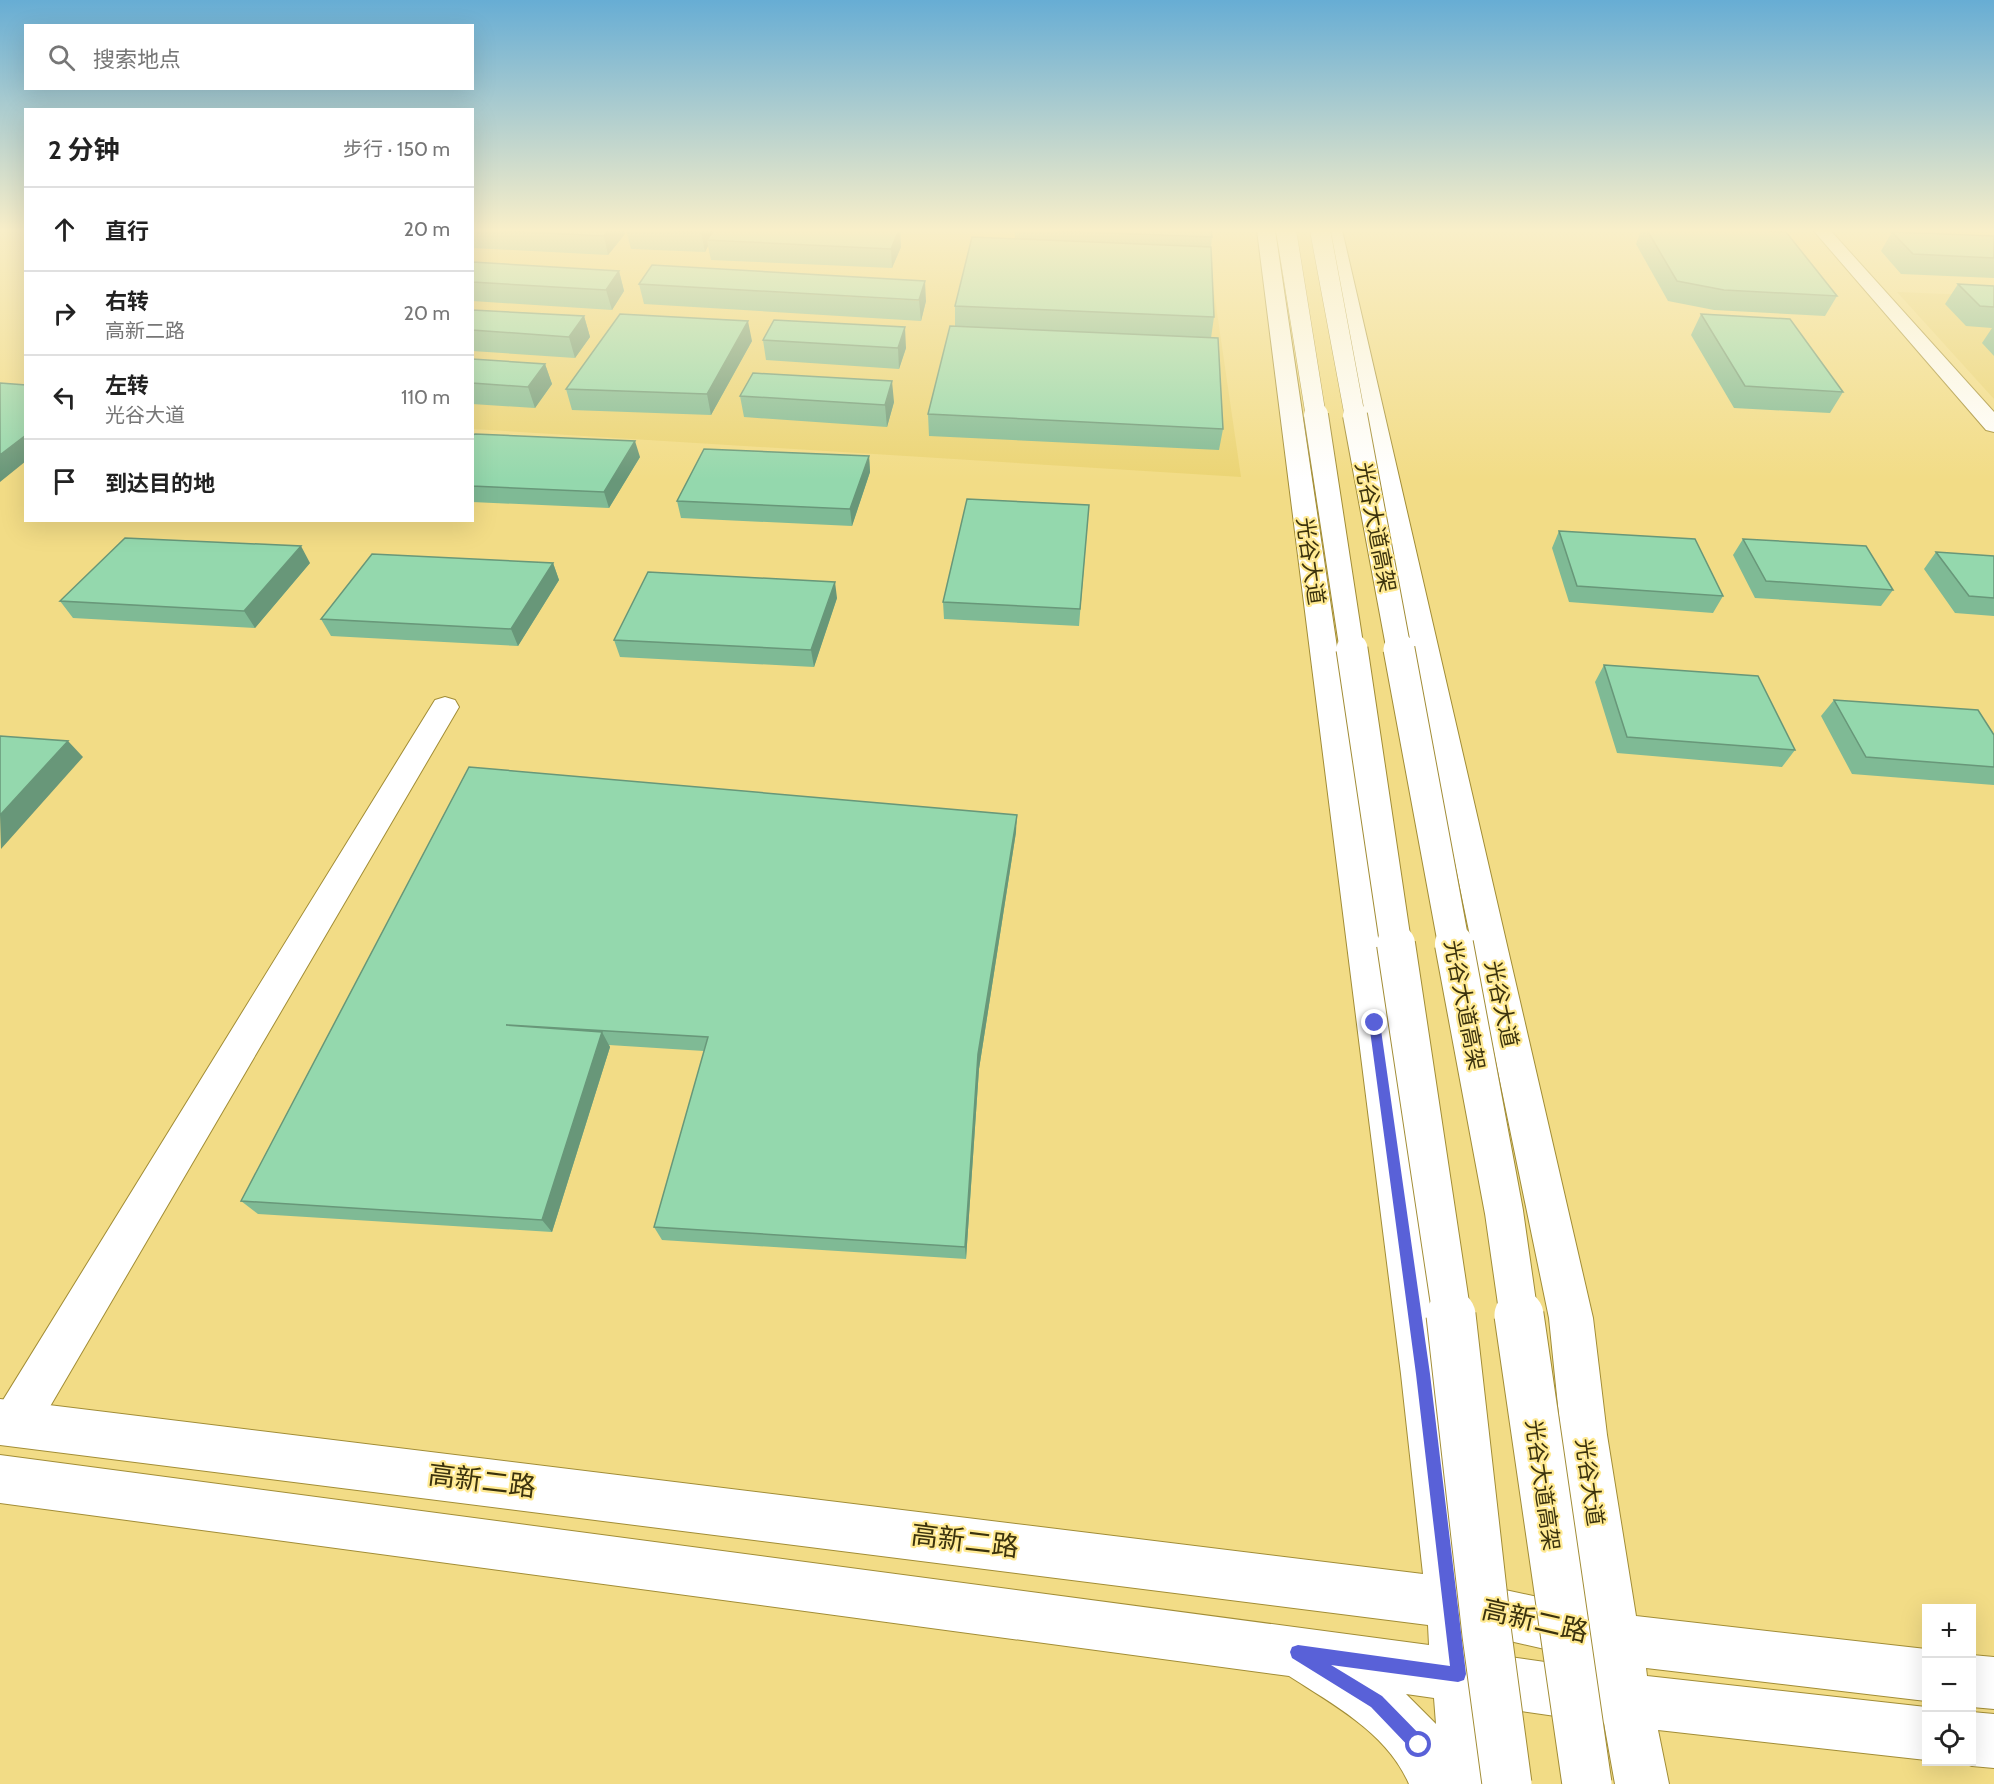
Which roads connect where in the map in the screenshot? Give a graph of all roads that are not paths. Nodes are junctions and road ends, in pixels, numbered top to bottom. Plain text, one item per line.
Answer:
1 (1277, 313) edge
2 (1300, 313) edge
3 (1336, 313) edge
4 (1351, 313) edge
5 (1895, 313) edge
6 (1994, 425) edge
7 (445, 707) dead end
8 (7, 1422) edge
9 (0, 1479) edge
10 (1451, 1603) junction
11 (1614, 1639) junction
12 (1298, 1652) junction
13 (1458, 1674) junction
14 (1922, 1676) edge
15 (1976, 1681) edge
16 (1994, 1683) edge
17 (1625, 1700) junction
18 (1922, 1734) edge
19 (1976, 1739) edge
20 (1994, 1741) edge
21 (1436, 1784) edge
22 (1468, 1784) edge
23 (1507, 1784) edge
24 (1587, 1784) edge
25 (1642, 1784) edge

1 - 10 main road, 光谷大道
2 - 23 main road, 光谷大道高架, bridge
3 - 24 main road, 光谷大道高架, bridge
4 - 11 main road, 光谷大道
5 - 6 main road
7 - 8 main road
8 - 10 main road, 高新二路
9 - 12 main road
10 - 11 main road, 高新二路
10 - 13 main road, 光谷大道
11 - 14 main road, 高新二路
11 - 17 main road, 光谷大道
12 - 13 main road
12 - 21 main road
13 - 17 main road
13 - 22 main road, 光谷大道
15 - 16 main road
17 - 18 main road
17 - 25 main road, 光谷大道
19 - 20 main road

